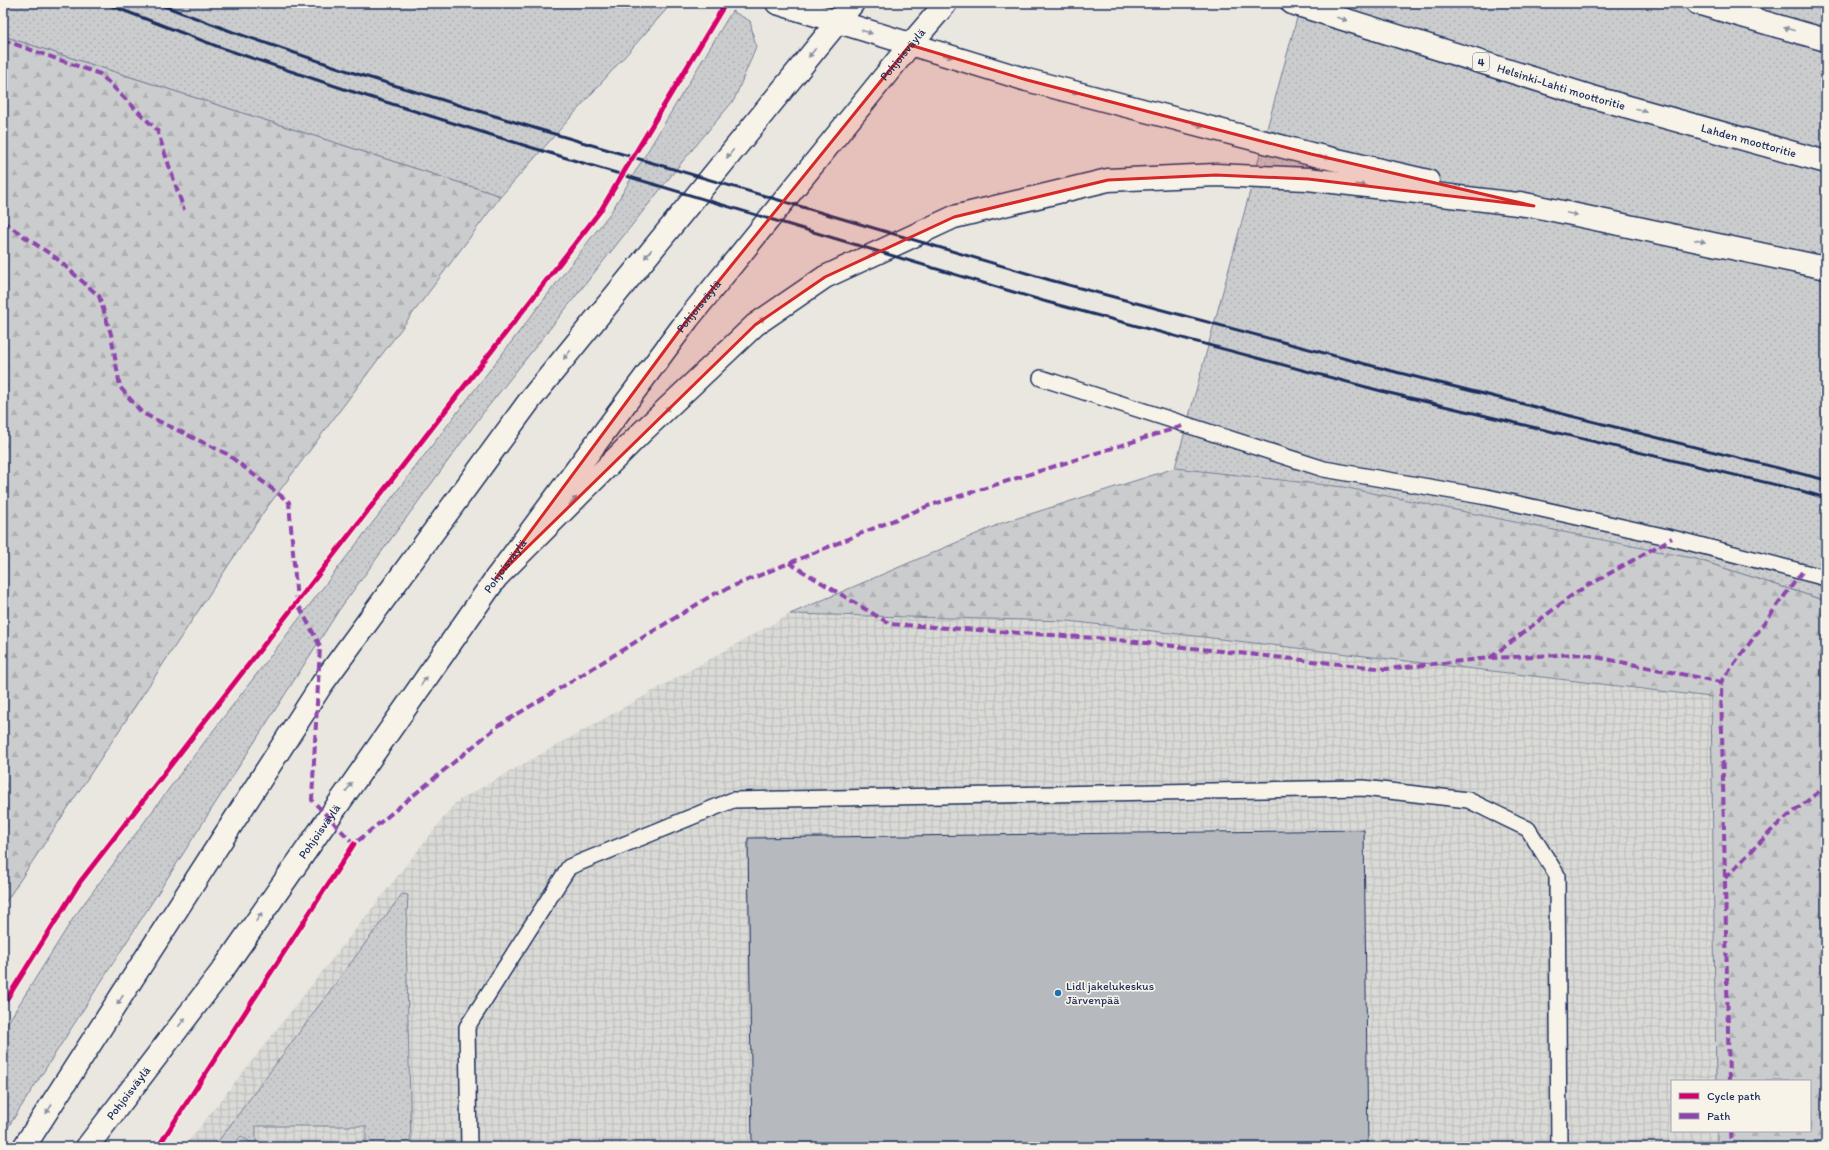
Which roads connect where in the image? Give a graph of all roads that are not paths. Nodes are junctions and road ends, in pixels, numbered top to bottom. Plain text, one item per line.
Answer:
1 (777, 3) edge
2 (854, 3) edge
3 (946, 3) edge
4 (1292, 3) edge
5 (1697, 3) edge
6 (837, 22) junction
7 (1826, 40) edge
8 (910, 45) junction
9 (1672, 119) joint
10 (1826, 162) edge
11 (1534, 206) junction
12 (1826, 268) edge
13 (1041, 378) dead end
14 (496, 578) junction
15 (1826, 578) edge
16 (24, 1147) edge
17 (87, 1147) edge
18 (469, 1147) edge
19 (1559, 1147) edge

1 - 6 main road
2 - 6 main road
3 - 8 main road, Pohjoisväylä
4 -> 9 main road, Helsinki-Lahti moottoritie / 4
7 -> 5 main road
6 -> 8 main road
6 -> 16 main road
8 -> 11 main road
8 - 14 main road, Pohjoisväylä
9 - 10 main road, Lahden moottoritie / 4
11 -> 12 main road
14 -> 11 main road
13 - 15 lane
17 -> 14 main road, Pohjoisväylä
18 - 19 lane

